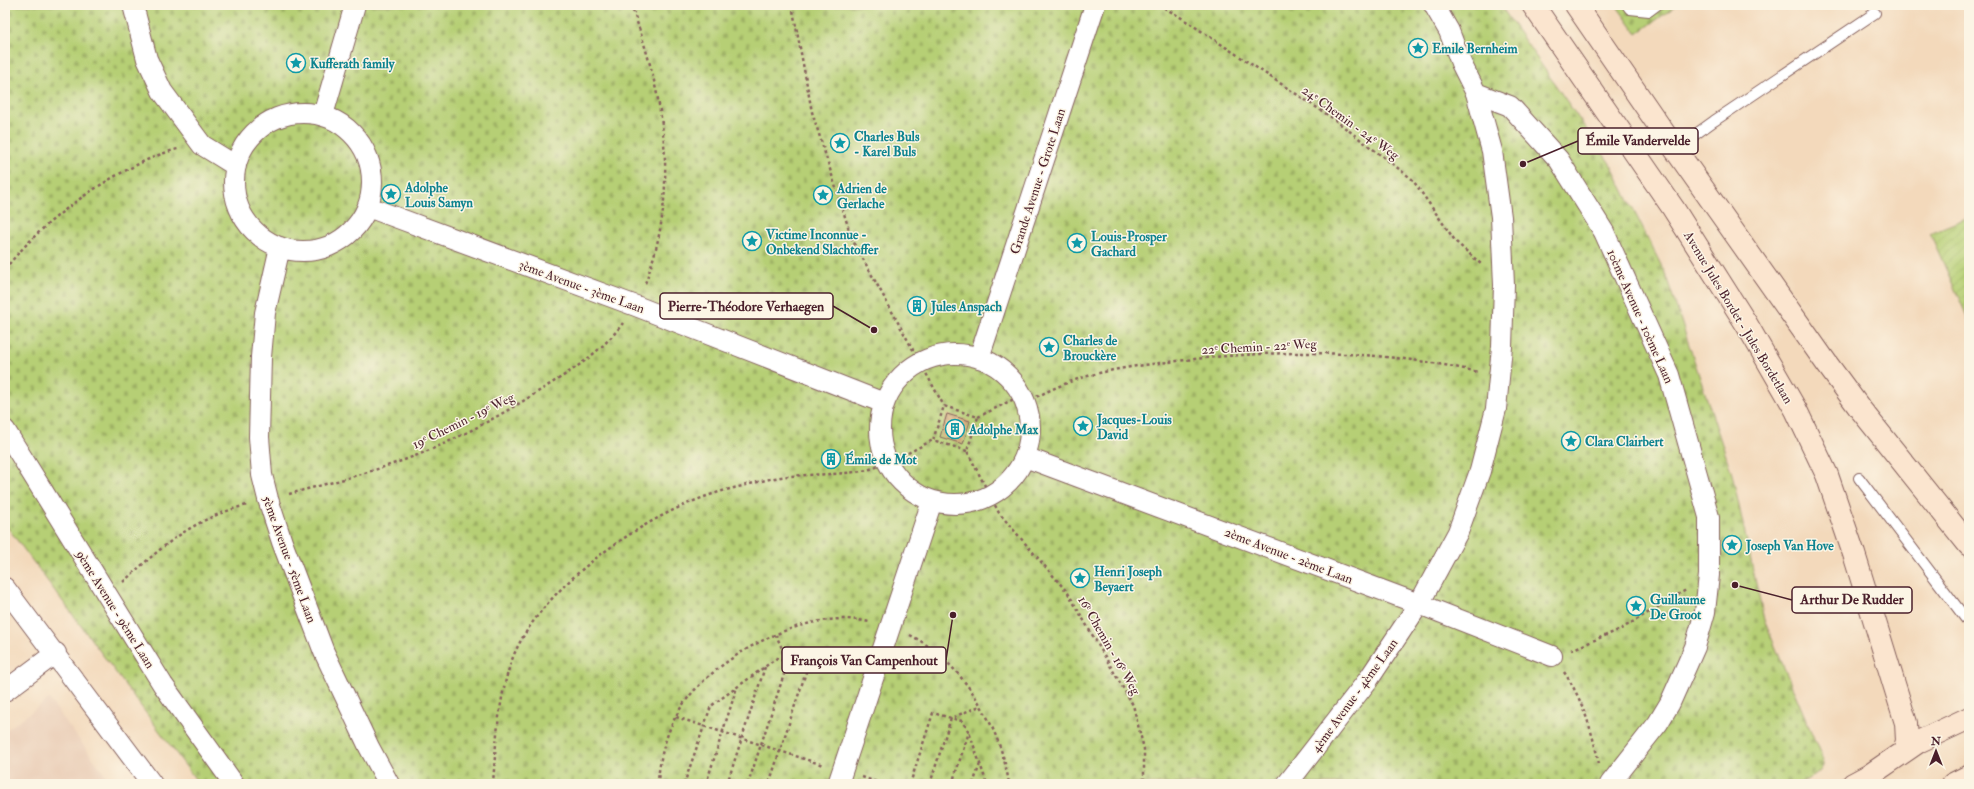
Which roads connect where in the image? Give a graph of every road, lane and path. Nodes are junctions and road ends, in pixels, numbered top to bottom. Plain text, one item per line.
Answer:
1 (133, 5) edge
2 (355, 5) edge
3 (631, 5) edge
4 (792, 5) edge
5 (1095, 5) edge
6 (1159, 5) edge
7 (1434, 5) edge
8 (1533, 5) edge
9 (1576, 5) edge
10 (1627, 5) edge
11 (1657, 5) edge
12 (1875, 13) dead end
13 (1476, 93) junction
14 (323, 115) junction
15 (202, 144) junction
16 (1675, 149) junction
17 (236, 166) junction
18 (368, 207) junction
19 (280, 247) junction
20 (5, 269) edge
21 (1504, 285) junction
22 (636, 306) junction
23 (979, 358) junction
24 (921, 363) junction
25 (1499, 377) junction
26 (1024, 399) junction
27 (884, 403) junction
28 (944, 406) junction
29 (978, 417) junction
30 (5, 430) edge
31 (934, 440) junction
32 (967, 451) junction
33 (1025, 457) junction
34 (888, 462) junction
35 (1859, 478) dead end
36 (990, 496) junction
37 (268, 499) junction
38 (932, 501) junction
39 (1969, 545) edge
40 (1709, 575) junction
41 (5, 588) edge
42 (108, 596) junction
43 (1418, 604) junction
44 (1969, 623) edge
45 (890, 627) junction
46 (776, 635) junction
47 (56, 653) junction
48 (1552, 656) junction
49 (788, 662) junction
50 (765, 666) junction
51 (737, 686) junction
52 (5, 691) edge
53 (980, 706) junction
54 (676, 717) junction
55 (951, 718) junction
56 (1969, 718) edge
57 (704, 726) junction
58 (723, 732) junction
59 (969, 732) junction
60 (742, 738) junction
61 (761, 745) junction
62 (780, 751) junction
63 (1904, 751) junction
64 (980, 764) junction
65 (1969, 776) edge
66 (1605, 777) edge
67 (841, 778) edge
68 (152, 784) edge
69 (234, 784) edge
70 (389, 784) edge
71 (493, 784) edge
72 (658, 784) edge
73 (684, 784) edge
74 (706, 784) edge
75 (727, 784) edge
76 (748, 784) edge
77 (769, 784) edge
78 (882, 784) edge
79 (910, 784) edge
80 (930, 784) edge
81 (952, 784) edge
82 (973, 784) edge
83 (986, 784) edge
84 (1009, 784) edge
85 (1144, 784) edge
86 (1286, 784) edge
87 (1853, 784) edge
88 (1953, 784) edge

1 - 15 street
2 - 14 street
3 - 22 path, 19ᵉ Chemin - 19ᵉ Weg
4 - 24 path
5 - 23 street, Grande Avenue - Grote Laan
6 - 21 path, 24ᵉ Chemin - 24ᵉ Weg
7 - 13 street, 4ème Avenue - 4ème Laan
8 - 63 main road, Avenue Jules Bordet - Jules Bordetlaan
9 - 16 main road
10 - 11 lane
12 - 16 lane
13 - 21 street, 4ème Avenue - 4ème Laan
13 - 40 street, 10ème Avenue - 10ème Laan
14 - 17 street
14 - 18 street
15 - 17 street
15 - 20 path
16 - 39 main road
17 - 19 street
18 - 19 street
18 - 22 street, 3ème Avenue - 3ème Laan
19 - 37 street, 5ème Avenue - 5ème Laan
21 - 25 street, 4ème Avenue - 4ème Laan
22 - 27 street, 3ème Avenue - 3ème Laan
22 - 37 path, 19ᵉ Chemin - 19ᵉ Weg
23 - 24 street
23 - 26 street
24 - 27 street
24 - 28 path
25 - 26 path, 22ᵉ Chemin - 22ᵉ Weg
25 - 43 street, 4ème Avenue - 4ème Laan
26 - 29 path, 22ᵉ Chemin - 22ᵉ Weg
26 - 33 street
27 - 34 street
28 - 29 path
28 - 31 path
29 - 32 path
30 - 42 street, 9ème Avenue - 9ème Laan
31 - 32 path
31 - 34 path
32 - 36 path, 16ᵉ Chemin - 16ᵉ Weg
33 - 36 street
33 - 43 street, 2ème Avenue - 2ème Laan
34 - 38 street
34 - 71 path
35 - 44 lane
36 - 38 street
36 - 85 path, 16ᵉ Chemin - 16ᵉ Weg
37 - 42 path, 19ᵉ Chemin - 19ᵉ Weg
37 - 70 street, 5ème Avenue - 5ème Laan
38 - 45 street
40 - 48 path
40 - 66 street, 10ème Avenue - 10ème Laan
41 - 47 street
42 - 69 street, 9ème Avenue - 9ème Laan
43 - 48 street, 2ème Avenue - 2ème Laan
43 - 86 street, 4ème Avenue - 4ème Laan
45 - 46 path
45 - 53 path
45 - 67 street
46 - 49 path
46 - 54 path
47 - 52 street
47 - 68 street
48 - 66 path
49 - 50 path
49 - 61 path
49 - 62 path
50 - 51 path
50 - 60 path
51 - 57 path
51 - 58 path
53 - 55 path
53 - 84 path
54 - 57 path
54 - 72 path
55 - 59 path
55 - 79 path
55 - 80 path
56 - 63 main road
57 - 58 path
57 - 73 path
58 - 60 path
58 - 74 path
59 - 64 path
59 - 81 path
60 - 61 path
60 - 75 path
61 - 62 path
61 - 76 path
62 - 67 path
62 - 77 path
63 - 87 main road
64 - 82 path
64 - 83 path
65 - 88 main road
67 - 78 path

